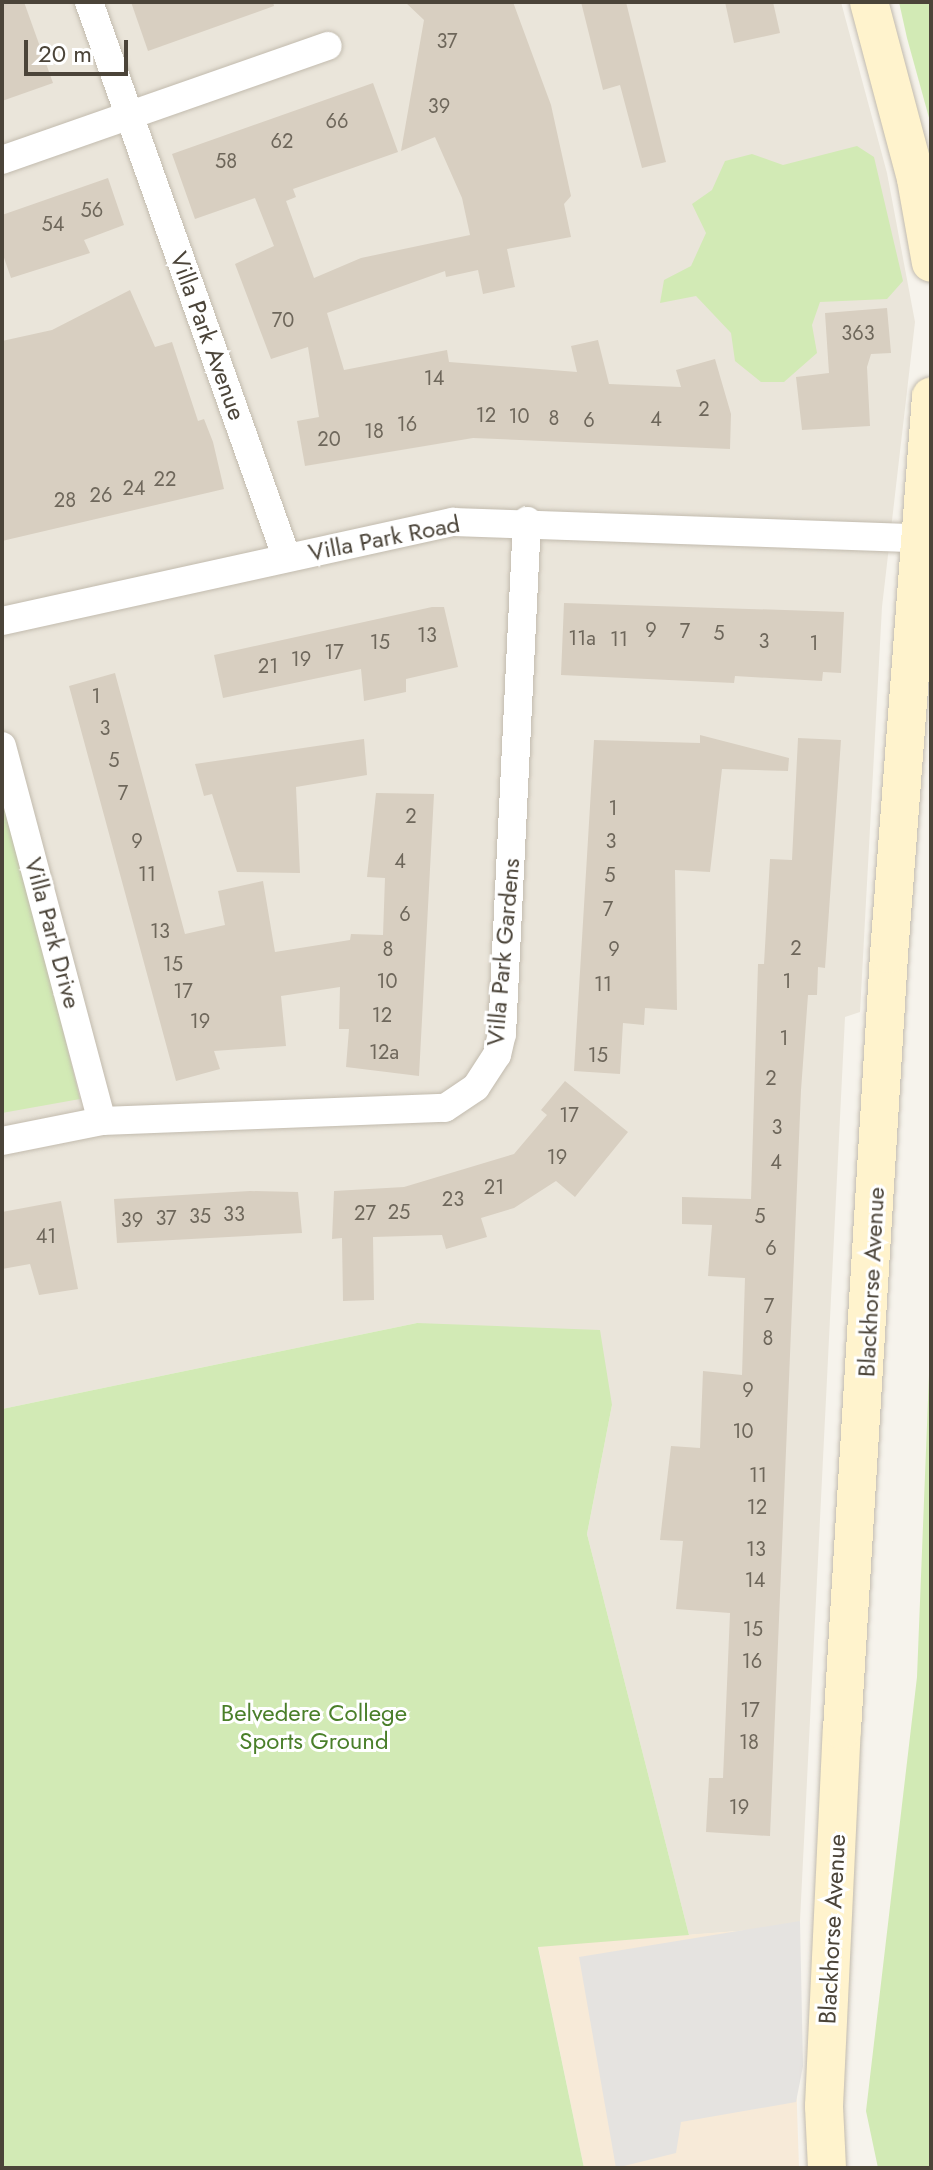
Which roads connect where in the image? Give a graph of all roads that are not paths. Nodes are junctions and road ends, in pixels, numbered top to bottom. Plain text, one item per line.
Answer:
1 (89, 2) edge
2 (869, 2) edge
3 (328, 46) dead end
4 (127, 116) junction
5 (2, 160) edge
6 (924, 191) edge
7 (931, 263) edge
8 (931, 397) edge
9 (527, 521) junction
10 (917, 538) junction
11 (286, 556) junction
12 (2, 621) edge
13 (2, 746) edge
14 (102, 1121) junction
15 (2, 1141) edge
16 (827, 2168) edge

1 - 4 street, Villa Park Avenue
2 - 6 main road
3 - 4 street
4 - 5 street
4 - 11 street, Villa Park Avenue
6 - 7 main road
8 - 10 main road, Blackhorse Avenue
9 - 10 street, Villa Park Road
9 - 11 street, Villa Park Road
9 - 14 street, Villa Park Gardens
10 - 16 main road, Blackhorse Avenue
11 - 12 street, Villa Park Road
13 - 14 street, Villa Park Drive
14 - 15 street, Villa Park Gardens

